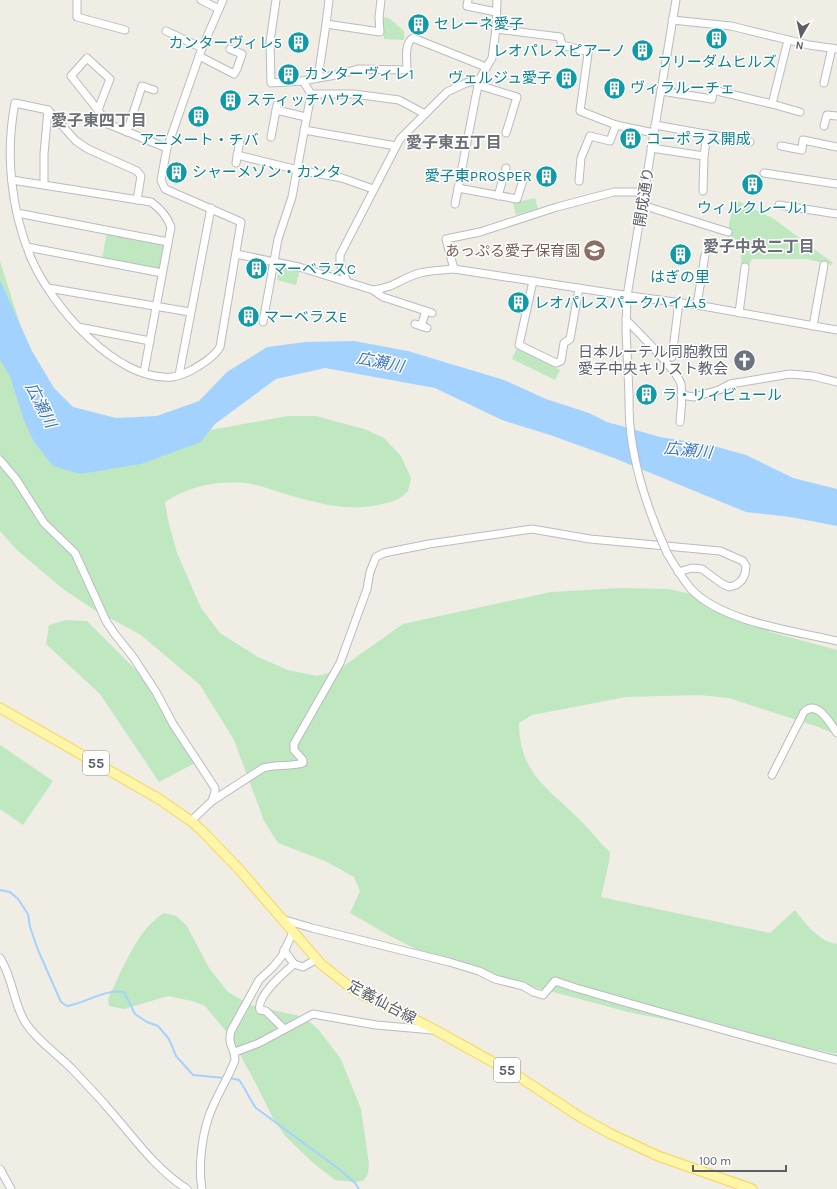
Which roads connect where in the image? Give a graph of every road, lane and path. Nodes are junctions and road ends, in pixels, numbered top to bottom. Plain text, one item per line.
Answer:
1 (77, 0) edge
2 (201, 0) edge
3 (223, 0) edge
4 (276, 0) edge
5 (329, 0) edge
6 (382, 0) edge
7 (468, 0) edge
8 (497, 0) edge
9 (676, 0) edge
10 (219, 9) junction
11 (496, 12) junction
12 (672, 20) junction
13 (326, 24) junction
14 (496, 29) junction
15 (125, 30) dead end
16 (166, 31) dead end
17 (788, 40) junction
18 (202, 48) junction
19 (230, 49) dead end
20 (834, 49) edge
21 (198, 56) junction
22 (486, 67) junction
23 (318, 78) junction
24 (303, 81) junction
25 (478, 83) junction
26 (824, 83) dead end
27 (154, 90) dead end
28 (661, 91) junction
29 (311, 94) junction
30 (772, 104) junction
31 (48, 110) junction
32 (98, 110) junction
33 (800, 112) dead end
34 (425, 114) junction
35 (837, 116) edge
36 (306, 117) junction
37 (616, 125) junction
38 (655, 125) junction
39 (824, 126) dead end
40 (304, 130) junction
41 (127, 132) junction
42 (506, 133) dead end
43 (654, 133) junction
44 (707, 134) junction
45 (271, 137) dead end
46 (240, 140) dead end
47 (750, 142) dead end
48 (396, 146) junction
49 (781, 146) dead end
50 (837, 147) edge
51 (167, 148) junction
52 (651, 148) junction
53 (237, 155) junction
54 (704, 156) junction
55 (236, 162) dead end
56 (506, 168) dead end
57 (298, 170) junction
58 (764, 173) dead end
59 (525, 174) dead end
60 (12, 180) junction
61 (579, 180) dead end
62 (837, 184) edge
63 (44, 185) junction
64 (373, 188) junction
65 (458, 188) junction
66 (703, 191) dead end
67 (645, 192) junction
68 (498, 196) junction
69 (137, 200) junction
70 (455, 204) dead end
71 (642, 205) junction
72 (779, 206) dead end
73 (211, 208) junction
74 (17, 213) junction
75 (837, 214) edge
76 (728, 232) dead end
77 (168, 242) junction
78 (27, 247) junction
79 (236, 254) junction
80 (705, 255) dead end
81 (274, 261) junction
82 (824, 264) dead end
83 (745, 267) dead end
84 (454, 268) junction
85 (162, 273) junction
86 (533, 281) junction
87 (347, 282) junction
88 (48, 288) junction
89 (579, 288) junction
90 (373, 290) junction
91 (628, 296) junction
92 (679, 302) junction
93 (696, 305) junction
94 (155, 307) junction
95 (190, 312) junction
96 (739, 313) junction
97 (626, 320) junction
98 (262, 322) dead end
99 (421, 326) dead end
100 (813, 326) junction
101 (78, 327) junction
102 (837, 330) edge
103 (150, 341) junction
104 (660, 355) junction
105 (144, 372) junction
106 (179, 375) junction
107 (837, 382) edge
108 (681, 395) junction
109 (680, 422) dead end
110 (0, 460) edge
111 (678, 572) junction
112 (837, 641) edge
113 (0, 708) edge
114 (837, 733) edge
115 (772, 775) dead end
116 (212, 801) junction
117 (191, 821) junction
118 (282, 919) junction
119 (293, 932) junction
120 (284, 950) junction
121 (0, 958) edge
122 (317, 959) junction
123 (294, 964) junction
124 (284, 1028) junction
125 (437, 1031) junction
126 (235, 1052) junction
127 (837, 1060) edge
128 (0, 1169) edge
129 (11, 1189) edge
130 (187, 1189) edge
131 (202, 1189) edge
132 (752, 1189) edge

1 - 15 street
2 - 10 street
3 - 10 street
4 - 24 street
5 - 13 street
6 - 13 street
7 - 11 street
8 - 11 street
9 - 12 street, 開成通り
10 - 18 street
11 - 14 street
12 - 17 street
12 - 28 street, 開成通り
13 - 23 street
14 - 22 street
14 - 37 street
16 - 18 street
17 - 20 street
17 - 30 street
18 - 21 street
19 - 21 street
20 - 26 street
21 - 51 street
22 - 23 street
22 - 25 street
23 - 24 street
24 - 29 street
25 - 34 street
25 - 42 street
25 - 65 street
27 - 41 street
28 - 30 street
28 - 38 street, 開成通り
29 - 34 street
29 - 36 street
30 - 33 street
31 - 60 street
31 - 63 street
31 - 69 street
32 - 32 street
32 - 41 street
34 - 48 street
35 - 39 street
36 - 40 street
36 - 45 street
37 - 43 street
37 - 61 street
38 - 43 street, 開成通り
38 - 44 street
40 - 48 street
40 - 57 street
41 - 51 street
43 - 52 street, 開成通り
44 - 47 street
44 - 54 street
46 - 53 street
48 - 64 street
49 - 50 street
51 - 73 street
52 - 54 street
52 - 67 street, 開成通り
53 - 55 street
53 - 57 street
54 - 66 street
56 - 68 street
57 - 64 street
57 - 81 street
58 - 62 street
59 - 68 street
60 - 63 street
60 - 74 street
63 - 69 street
64 - 87 street
65 - 68 street
65 - 70 street
67 - 71 street, 開成通り
67 - 84 street
69 - 77 street
71 - 76 street
71 - 91 street, 開成通り
72 - 75 street
73 - 79 street
73 - 95 street
74 - 77 street
74 - 78 street
77 - 85 street
78 - 85 street
78 - 88 street
79 - 81 street
79 - 106 street
80 - 93 street
81 - 87 street
81 - 98 street
82 - 100 street
83 - 96 street
84 - 86 street
84 - 90 street
85 - 94 street
86 - 89 street
86 - 89 street
87 - 90 street
88 - 94 street
88 - 101 street
89 - 91 street
90 - 99 street
91 - 92 street
91 - 97 street, 開成通り
92 - 93 street
92 - 104 street
93 - 96 street
94 - 95 street
94 - 103 street
95 - 106 street
96 - 100 street
97 - 104 street
97 - 111 street, 開成通り, bridge
100 - 102 street
101 - 103 street
101 - 105 street
103 - 105 street
104 - 108 street
105 - 106 street
107 - 108 street
108 - 109 street
110 - 116 street
111 - 112 street, 開成通り
111 - 116 street
113 - 117 main road, 定義仙台線 / 55
114 - 115 street
116 - 117 street
117 - 118 main road, 定義仙台線 / 55
118 - 119 main road, 定義仙台線 / 55
118 - 127 street
119 - 120 street
119 - 122 main road, 定義仙台線 / 55
120 - 123 street
120 - 126 street
121 - 130 street
122 - 123 street
122 - 125 main road, 定義仙台線 / 55
123 - 124 street
124 - 125 street
124 - 126 street
125 - 132 main road, 定義仙台線 / 55
126 - 131 street
128 - 129 street

